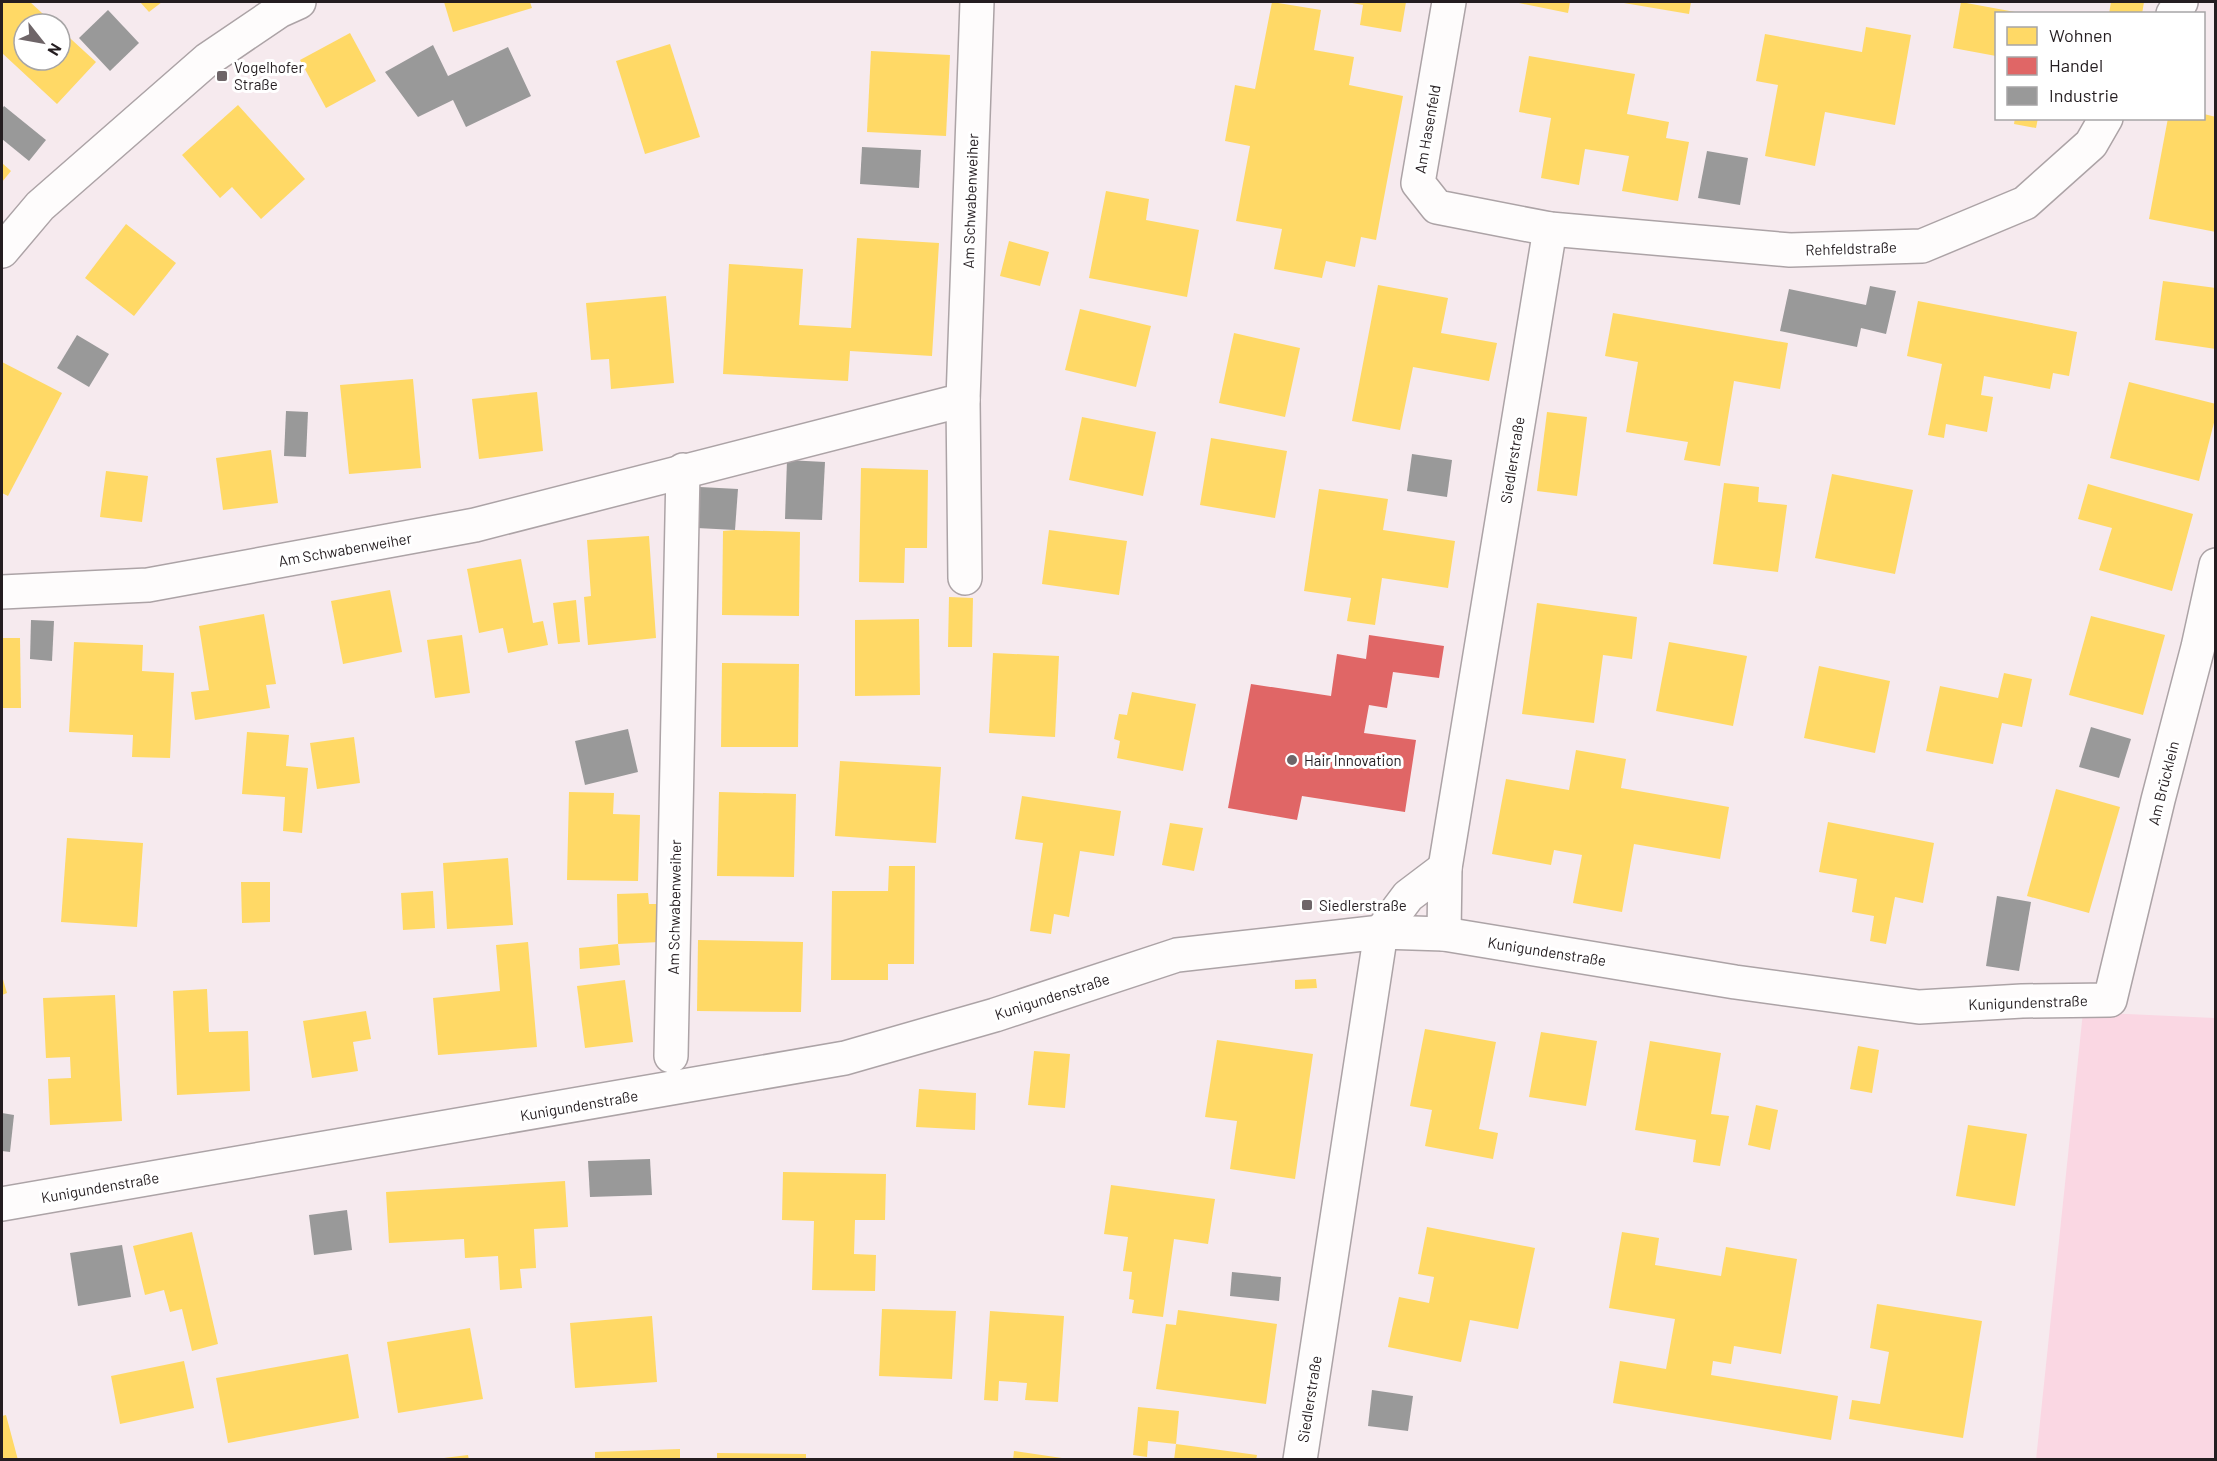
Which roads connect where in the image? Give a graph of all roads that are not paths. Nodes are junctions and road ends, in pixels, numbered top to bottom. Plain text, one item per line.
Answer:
1 (299, 2) edge
2 (977, 2) edge
3 (1449, 2) edge
4 (2105, 120) edge
5 (1550, 229) junction
6 (2, 251) edge
7 (963, 400) junction
8 (683, 470) junction
9 (2216, 565) edge
10 (965, 578) dead end
11 (2, 592) edge
12 (1445, 868) junction
13 (1381, 932) junction
14 (1444, 934) junction
15 (2110, 1000) joint
16 (671, 1056) dead end
17 (2, 1204) edge
18 (1300, 1460) edge

1 - 6 street
2 - 7 street, Am Schwabenweiher
3 - 5 street, Am Hasenfeld
4 - 5 street, Rehfeldstraße
5 - 12 street, Siedlerstraße
7 - 8 street, Am Schwabenweiher
7 - 10 street, Am Schwabenweiher
8 - 11 street, Am Schwabenweiher
8 - 16 street, Am Schwabenweiher
9 - 15 street, Am Brücklein
12 - 13 street, Siedlerstraße
12 - 14 street, Siedlerstraße
13 - 14 street, Kunigundenstraße
13 - 17 street, Kunigundenstraße
13 - 18 street, Siedlerstraße
14 - 15 street, Kunigundenstraße

